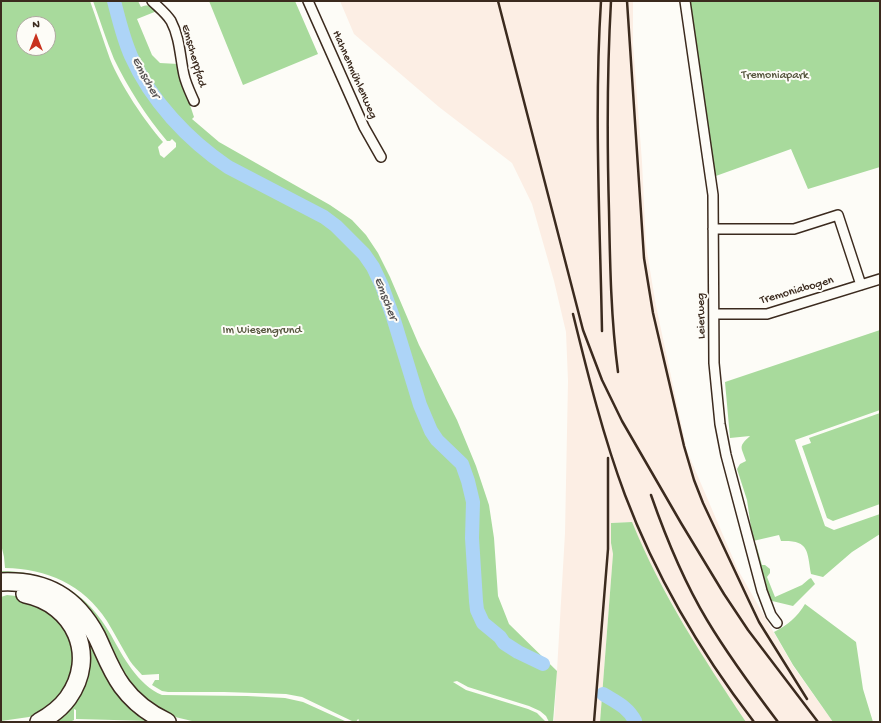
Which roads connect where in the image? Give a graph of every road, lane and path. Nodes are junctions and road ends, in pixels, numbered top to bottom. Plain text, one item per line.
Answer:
1 (152, 1) edge
2 (308, 1) edge
3 (686, 1) edge
4 (194, 100) dead end
5 (381, 156) dead end
6 (713, 228) junction
7 (880, 279) edge
8 (862, 285) junction
9 (714, 314) junction
10 (1, 582) edge
11 (1, 592) edge
12 (777, 623) dead end
13 (39, 722) edge
14 (166, 722) edge

1 - 4 street, Emscherpfad
2 - 5 street, Hahnenmühlenweg
3 - 6 street, Leierweg
6 - 8 street
6 - 9 street, Leierweg
7 - 8 street, Tremoniabogen
8 - 9 street, Tremoniabogen
9 - 12 street, Leierweg
10 - 14 highway
11 - 13 highway

